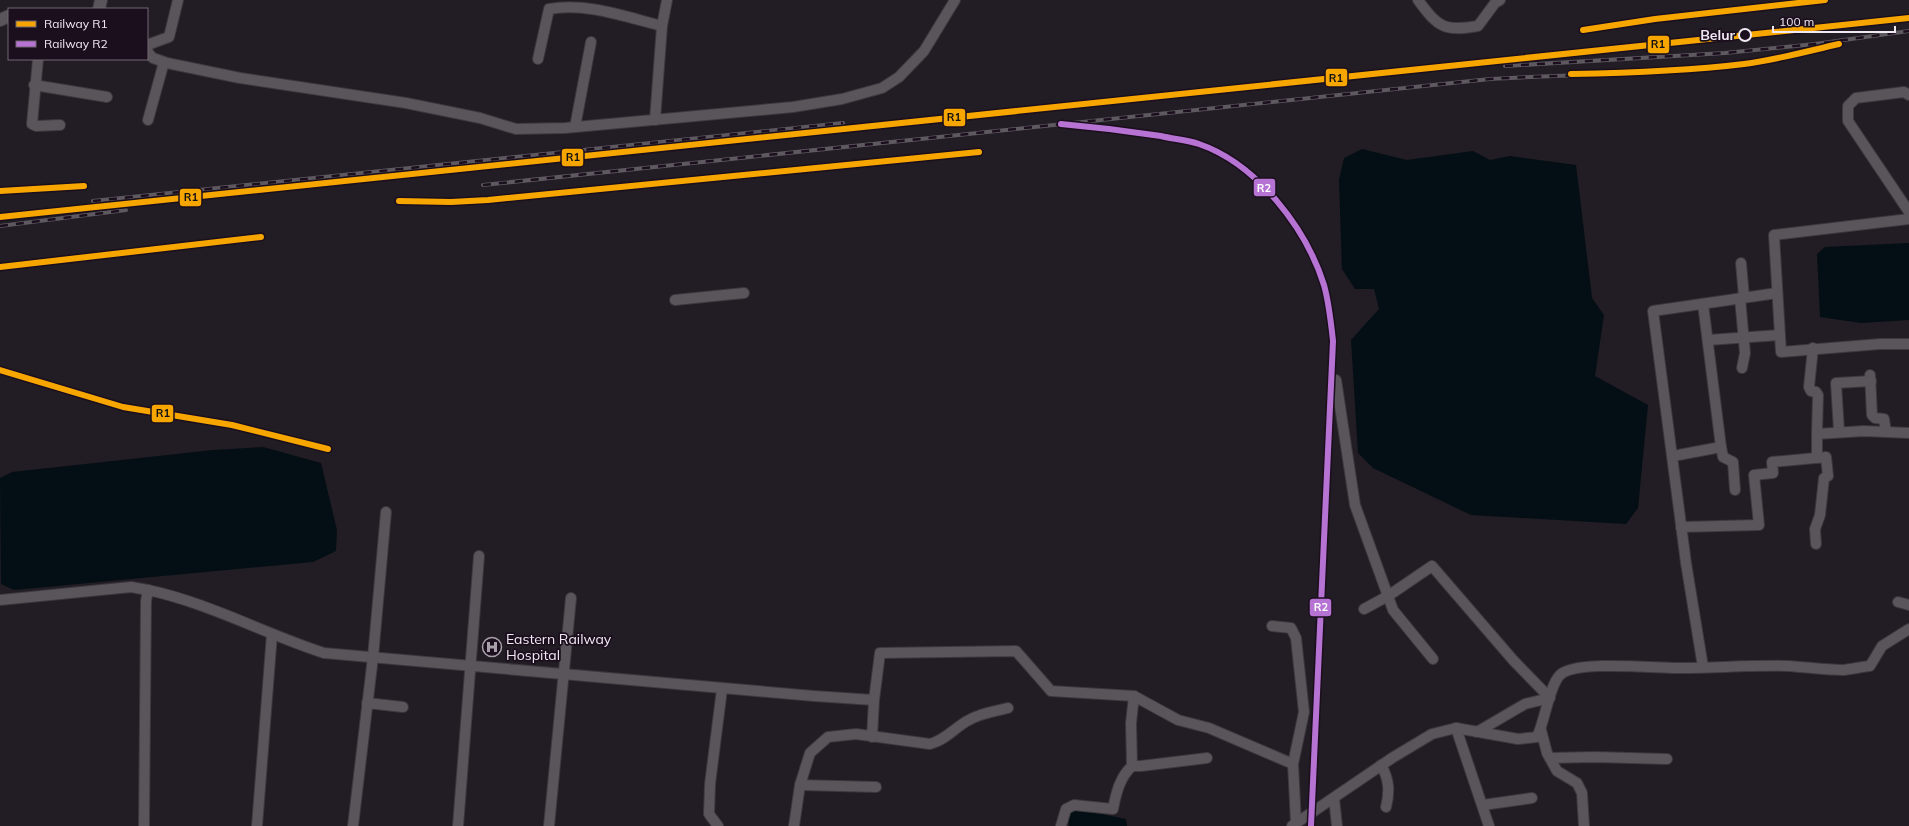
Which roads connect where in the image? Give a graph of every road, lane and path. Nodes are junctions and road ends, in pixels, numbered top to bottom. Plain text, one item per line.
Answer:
1 (178, 0) edge
2 (667, 0) edge
3 (955, 0) edge
4 (1418, 0) edge
5 (1500, 0) edge
6 (662, 26) junction
7 (591, 42) dead end
8 (148, 46) edge
9 (148, 53) edge
10 (538, 59) dead end
11 (38, 60) edge
12 (164, 62) junction
13 (34, 85) junction
14 (1909, 95) edge
15 (107, 98) dead end
16 (148, 120) dead end
17 (655, 120) junction
18 (60, 125) dead end
19 (575, 127) junction
20 (1909, 212) edge
21 (1909, 219) edge
22 (1741, 263) dead end
23 (744, 293) dead end
24 (1777, 293) junction
25 (1740, 298) junction
26 (675, 300) dead end
27 (1703, 304) junction
28 (1780, 335) junction
29 (1743, 338) junction
30 (1708, 340) junction
31 (1909, 344) edge
32 (1813, 348) junction
33 (1742, 368) dead end
34 (1336, 380) dead end
35 (1839, 432) junction
36 (1886, 432) junction
37 (1909, 433) edge
38 (1817, 434) junction
39 (1721, 447) junction
40 (1673, 456) junction
41 (1818, 458) junction
42 (1735, 490) dead end
43 (386, 512) dead end
44 (1681, 527) junction
45 (1816, 544) dead end
46 (480, 556) dead end
47 (148, 590) junction
48 (1388, 596) junction
49 (571, 598) dead end
50 (0, 600) edge
51 (1898, 602) dead end
52 (1909, 605) edge
53 (1364, 609) dead end
54 (1272, 626) dead end
55 (1909, 629) edge
56 (272, 634) junction
57 (372, 657) junction
58 (1433, 659) dead end
59 (471, 667) junction
60 (1703, 667) junction
61 (563, 674) junction
62 (722, 689) junction
63 (1134, 696) junction
64 (1550, 698) junction
65 (874, 700) junction
66 (366, 703) junction
67 (403, 707) dead end
68 (1008, 708) dead end
69 (1456, 728) junction
70 (1541, 730) junction
71 (1477, 732) junction
72 (872, 736) junction
73 (1207, 758) dead end
74 (1550, 758) junction
75 (1667, 759) dead end
76 (1293, 764) junction
77 (1381, 765) junction
78 (1132, 766) junction
79 (800, 785) junction
80 (876, 787) dead end
81 (1334, 798) junction
82 (1532, 798) dead end
83 (1483, 805) junction
84 (1386, 807) dead end
85 (1294, 825) edge
86 (144, 826) edge
87 (257, 826) edge
88 (353, 826) edge
89 (458, 826) edge
90 (549, 826) edge
91 (718, 826) edge
92 (794, 826) edge
93 (1061, 826) edge
94 (1337, 826) edge
95 (1489, 826) edge
96 (1584, 826) edge

1 - 8 street
2 - 6 street
3 - 17 street
4 - 5 street
6 - 10 street
6 - 17 street
7 - 19 street
9 - 12 street
11 - 13 street
12 - 16 street
12 - 19 street
13 - 15 street
13 - 18 street
14 - 20 street
17 - 19 street
21 - 24 street
22 - 25 street
23 - 26 street
24 - 25 street
24 - 28 street
25 - 27 street
25 - 29 street
27 - 30 street
27 - 40 street
28 - 29 street
28 - 32 street
29 - 30 street
29 - 33 street
30 - 39 street
31 - 32 street
32 - 38 street
34 - 48 street
35 - 36 street
35 - 36 street
35 - 38 street
36 - 37 street
38 - 41 street
39 - 40 street
39 - 42 street
40 - 44 street
41 - 44 street
41 - 45 street
43 - 57 street
44 - 60 street
46 - 59 street
47 - 50 street
47 - 56 street
47 - 86 street
48 - 53 street
48 - 58 street
48 - 64 street
49 - 61 street
51 - 52 street
54 - 76 street
55 - 60 street
56 - 57 street
56 - 87 street
57 - 59 street
57 - 66 street
59 - 61 street
59 - 89 street
60 - 64 street
61 - 62 street
61 - 90 street
62 - 65 street
62 - 91 street
63 - 65 street
63 - 76 street
63 - 78 street
64 - 70 street
64 - 71 street
65 - 72 street
66 - 67 street
66 - 88 street
68 - 72 street
69 - 71 street
69 - 77 street
69 - 83 street
70 - 71 street
70 - 74 street
72 - 79 street
73 - 78 street
74 - 75 street
74 - 96 street
76 - 85 street
77 - 81 street
77 - 84 street
78 - 93 street
79 - 80 street
79 - 92 street
81 - 85 street
81 - 94 street
82 - 83 street
83 - 95 street

